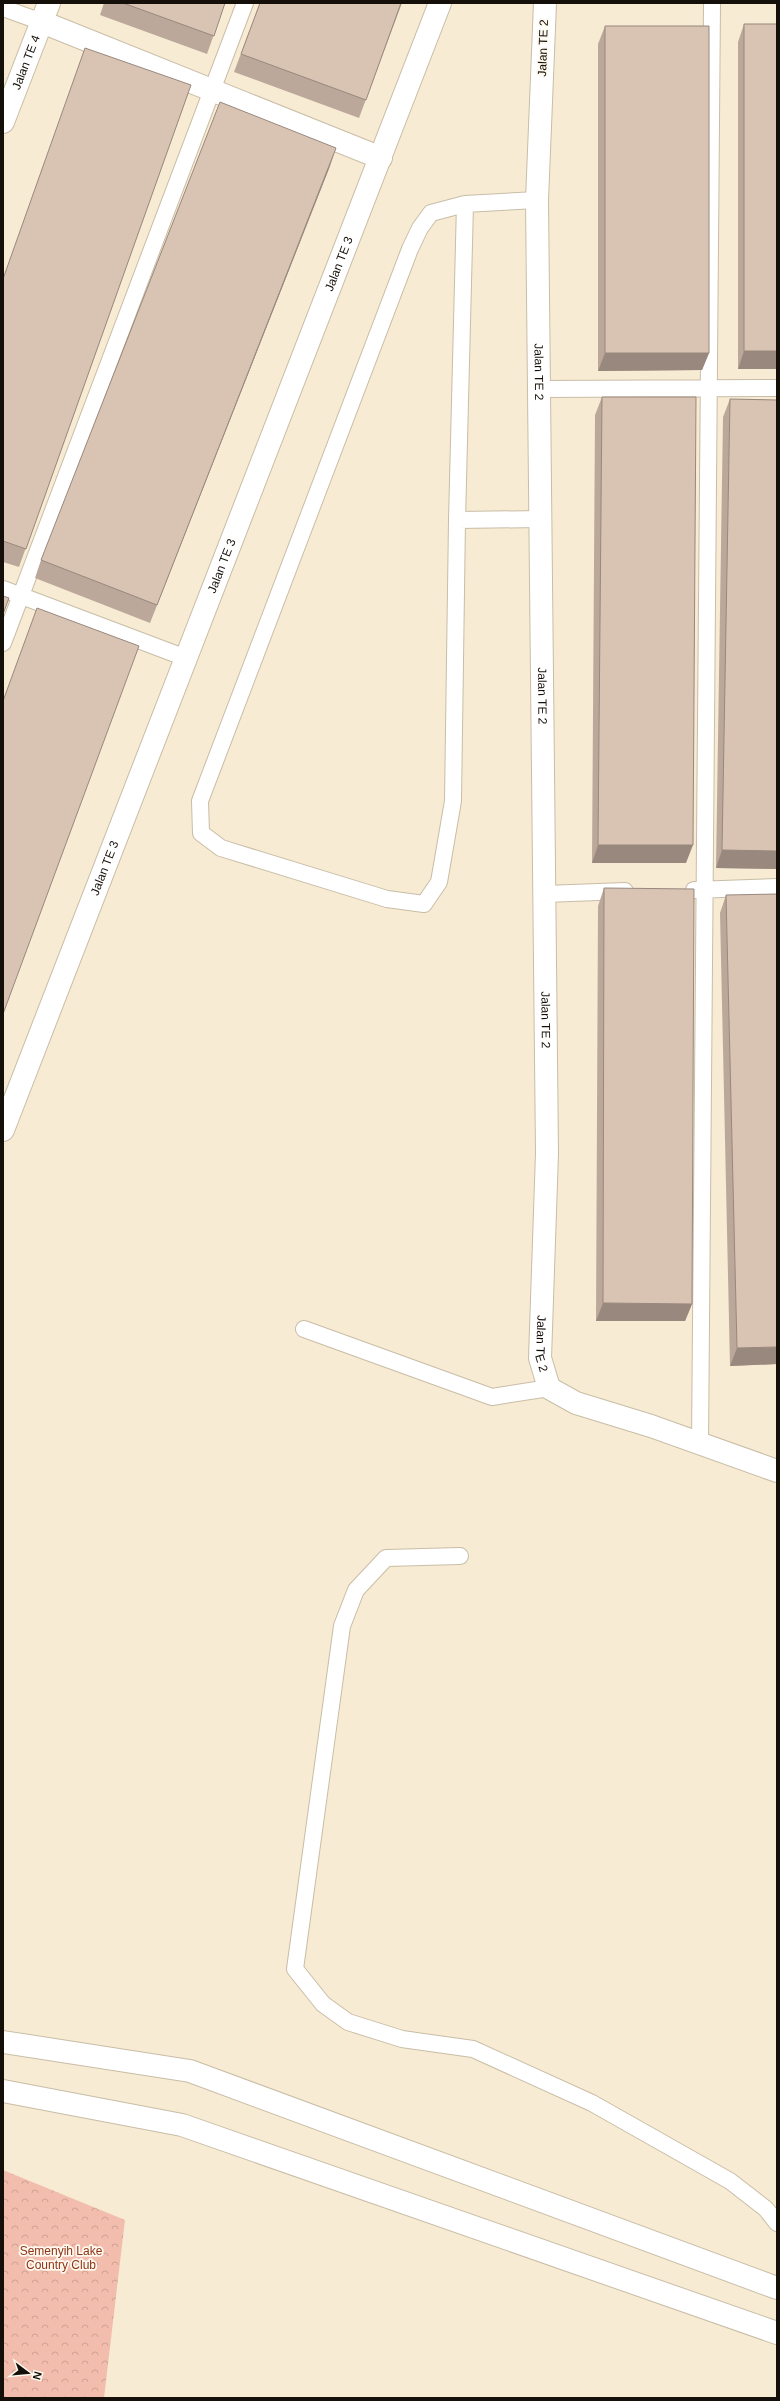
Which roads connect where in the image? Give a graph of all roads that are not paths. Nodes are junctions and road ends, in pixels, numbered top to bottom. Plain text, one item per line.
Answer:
1 (245, 3) edge
2 (440, 3) edge
3 (545, 3) edge
4 (712, 3) edge
5 (3, 8) edge
6 (45, 12) edge
7 (212, 90) junction
8 (3, 122) edge
9 (381, 158) junction
10 (537, 200) junction
11 (465, 204) junction
12 (709, 388) junction
13 (777, 388) edge
14 (539, 390) junction
15 (541, 519) junction
16 (457, 520) junction
17 (3, 589) edge
18 (20, 596) junction
19 (3, 643) edge
20 (186, 658) junction
21 (777, 887) edge
22 (705, 889) junction
23 (681, 890) edge
24 (641, 891) edge
25 (545, 894) junction
26 (3, 1130) edge
27 (304, 1329) dead end
28 (549, 1388) junction
29 (700, 1444) junction
30 (777, 1471) edge
31 (460, 1556) dead end
32 (3, 2042) edge
33 (3, 2091) edge
34 (777, 2223) edge
35 (777, 2288) edge
36 (777, 2333) edge

1 - 7 lane
2 - 9 street, Jalan TE 3
3 - 10 street, Jalan TE 2
4 - 12 lane
5 - 6 lane
6 - 7 street
6 - 8 street, Jalan TE 4
7 - 9 street
7 - 18 lane
9 - 20 street, Jalan TE 3
10 - 11 lane
10 - 14 street, Jalan TE 2
11 - 16 lane
11 - 16 lane
12 - 13 lane
12 - 14 lane
12 - 22 lane
14 - 15 street, Jalan TE 2
15 - 16 lane
15 - 25 street, Jalan TE 2
17 - 18 lane
18 - 19 lane
18 - 20 lane
20 - 26 street, Jalan TE 3
21 - 22 lane
22 - 23 lane
22 - 29 lane
24 - 25 lane
25 - 28 street, Jalan TE 2
27 - 28 lane
28 - 29 street
29 - 30 street
31 - 34 lane
32 - 35 street
33 - 36 street

